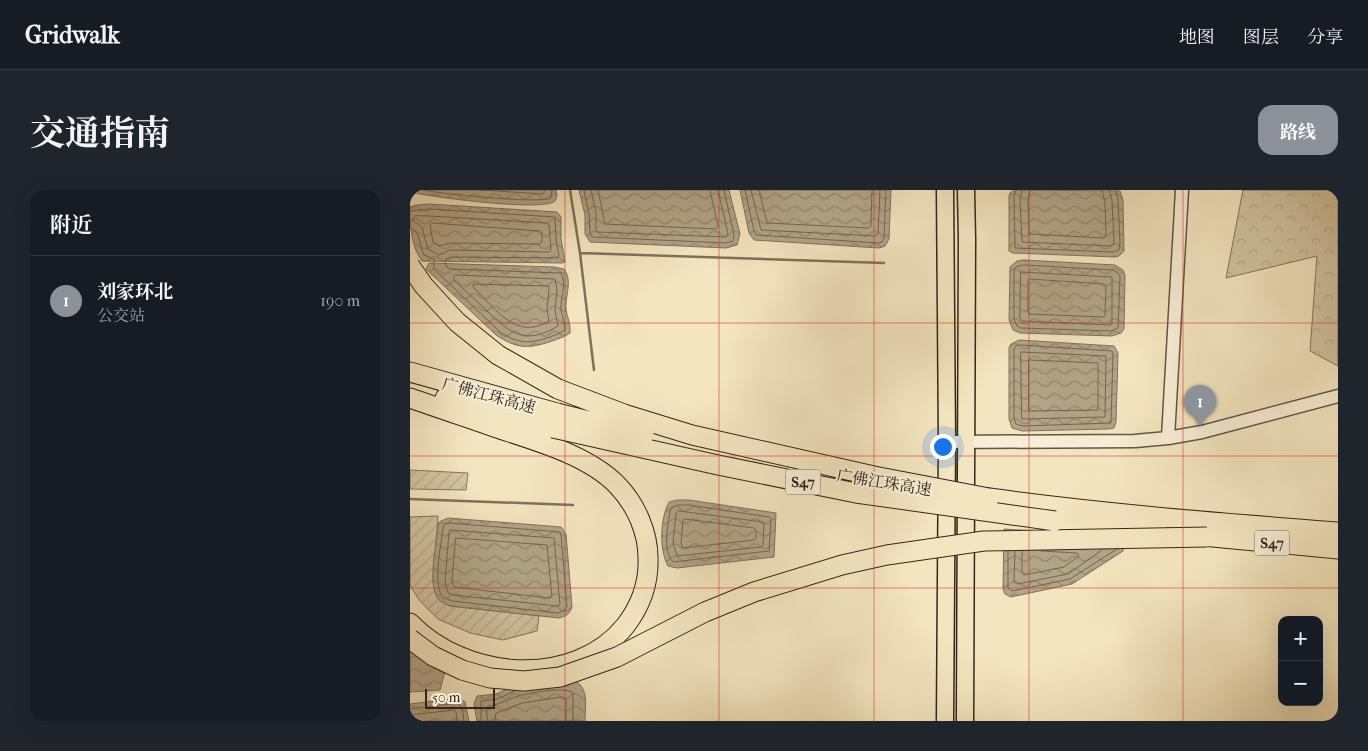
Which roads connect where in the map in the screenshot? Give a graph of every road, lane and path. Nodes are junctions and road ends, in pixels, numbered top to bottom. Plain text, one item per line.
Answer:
1 (945, 190) edge
2 (966, 190) edge
3 (1182, 190) edge
4 (410, 266) edge
5 (410, 372) edge
6 (410, 388) edge
7 (1338, 396) edge
8 (410, 398) edge
9 (553, 429) junction
10 (1168, 438) junction
11 (947, 442) junction
12 (967, 442) junction
13 (989, 498) junction
14 (1338, 532) edge
15 (1207, 537) junction
16 (1338, 549) edge
17 (410, 623) edge
18 (410, 639) edge
19 (945, 721) edge
20 (965, 721) edge

1 - 11 main road
2 - 12 main road
3 - 10 street
4 - 13 highway, bridge
5 - 9 highway, 广佛江珠高速 / S47
6 - 9 highway, 广佛江珠高速 / S47
7 - 10 street
8 - 9 highway
9 - 13 highway, 广佛江珠高速 / S47, bridge
9 - 15 highway, 广佛江珠高速 / S47, bridge
9 - 17 highway
10 - 12 street
11 - 12 street
11 - 19 main road
12 - 20 main road
13 - 14 highway, 广佛江珠高速 / S47
15 - 16 highway, 广佛江珠高速 / S47
15 - 18 highway, bridge

